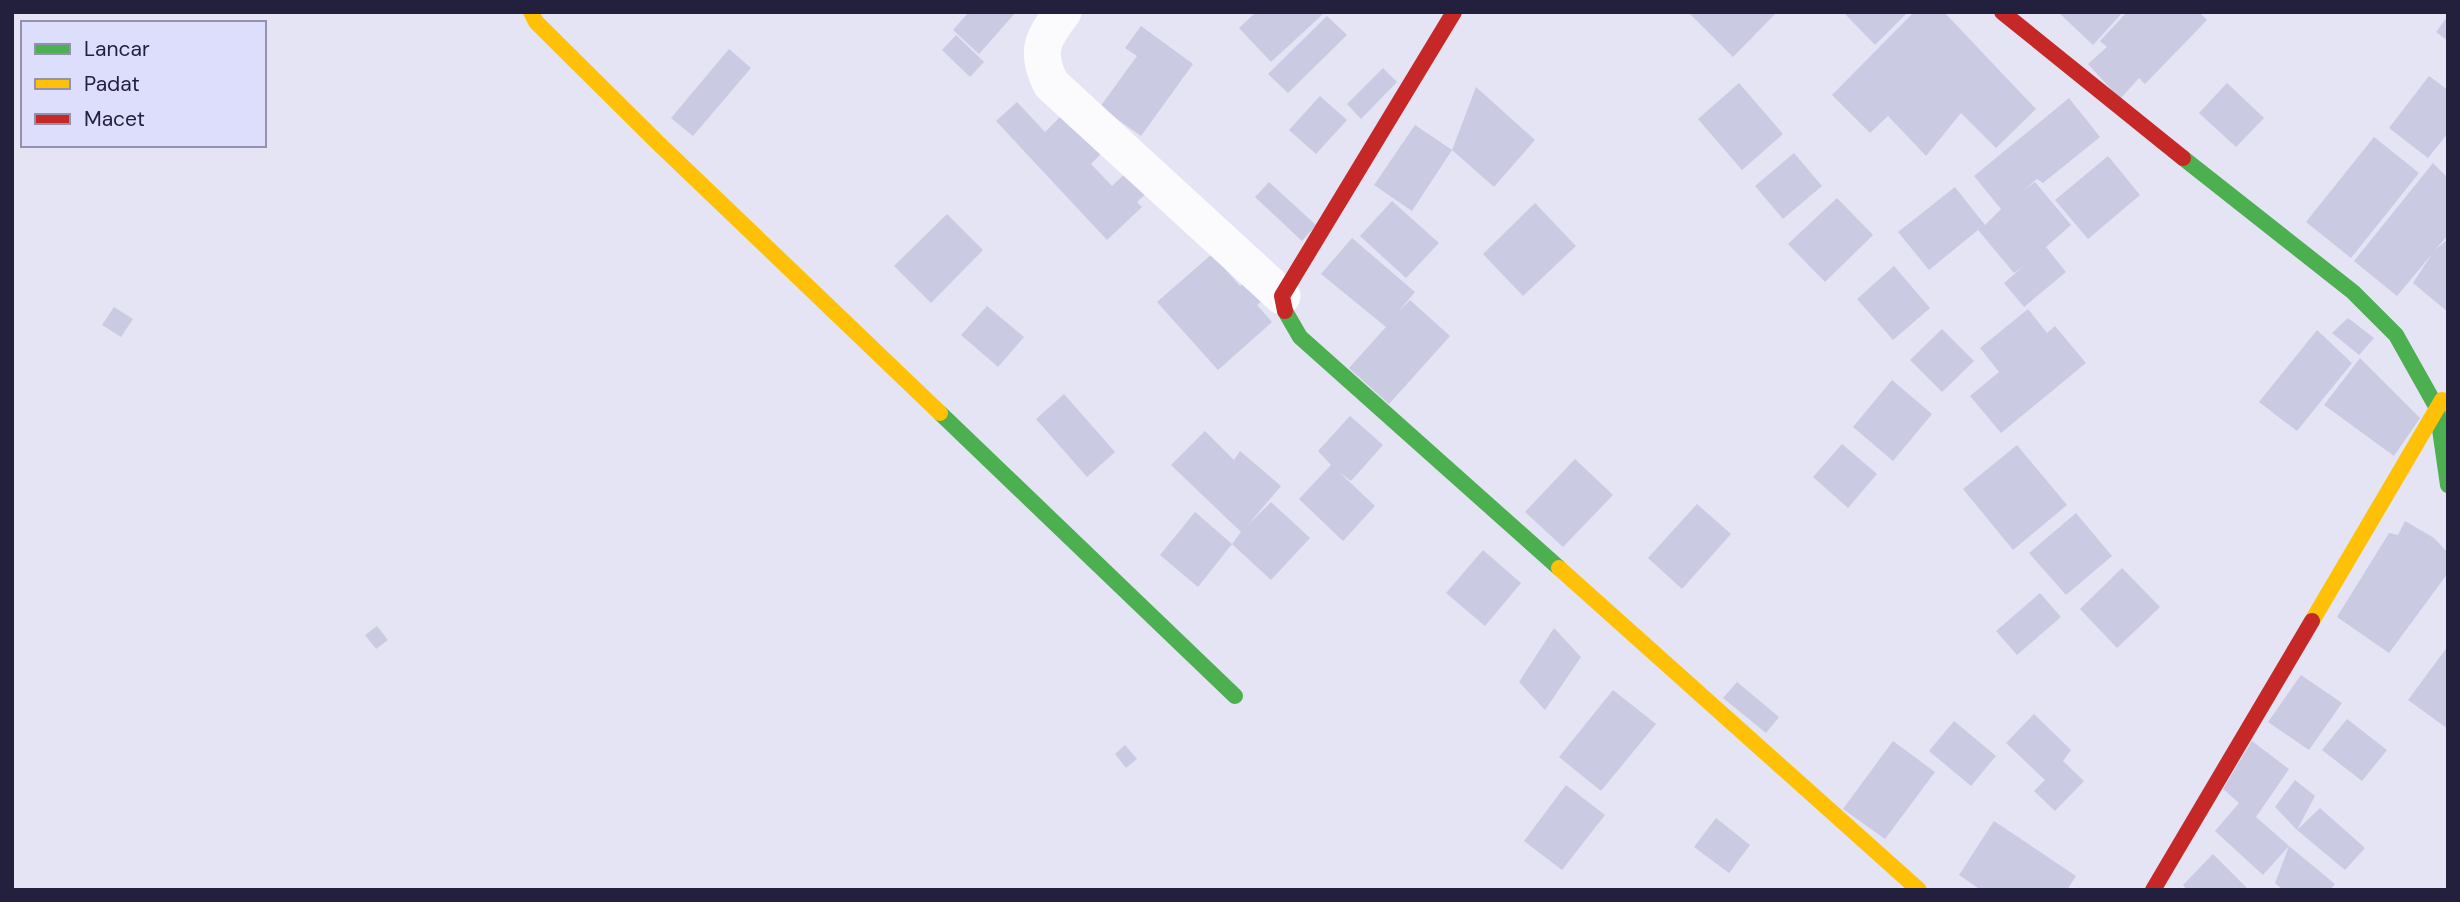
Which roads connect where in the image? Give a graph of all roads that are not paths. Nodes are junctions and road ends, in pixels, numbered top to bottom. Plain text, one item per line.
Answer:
1 (531, 12) edge
2 (1063, 12) edge
3 (1454, 12) edge
4 (2003, 12) edge
5 (1282, 296) junction
6 (2448, 392) edge
7 (2437, 408) junction
8 (2448, 485) edge
9 (1235, 696) dead end
10 (1919, 890) edge
11 (2153, 890) edge

1 - 9 street
2 - 5 street
3 - 5 street
4 - 7 street
5 - 10 street
6 - 7 street
7 - 8 street
7 - 11 street

